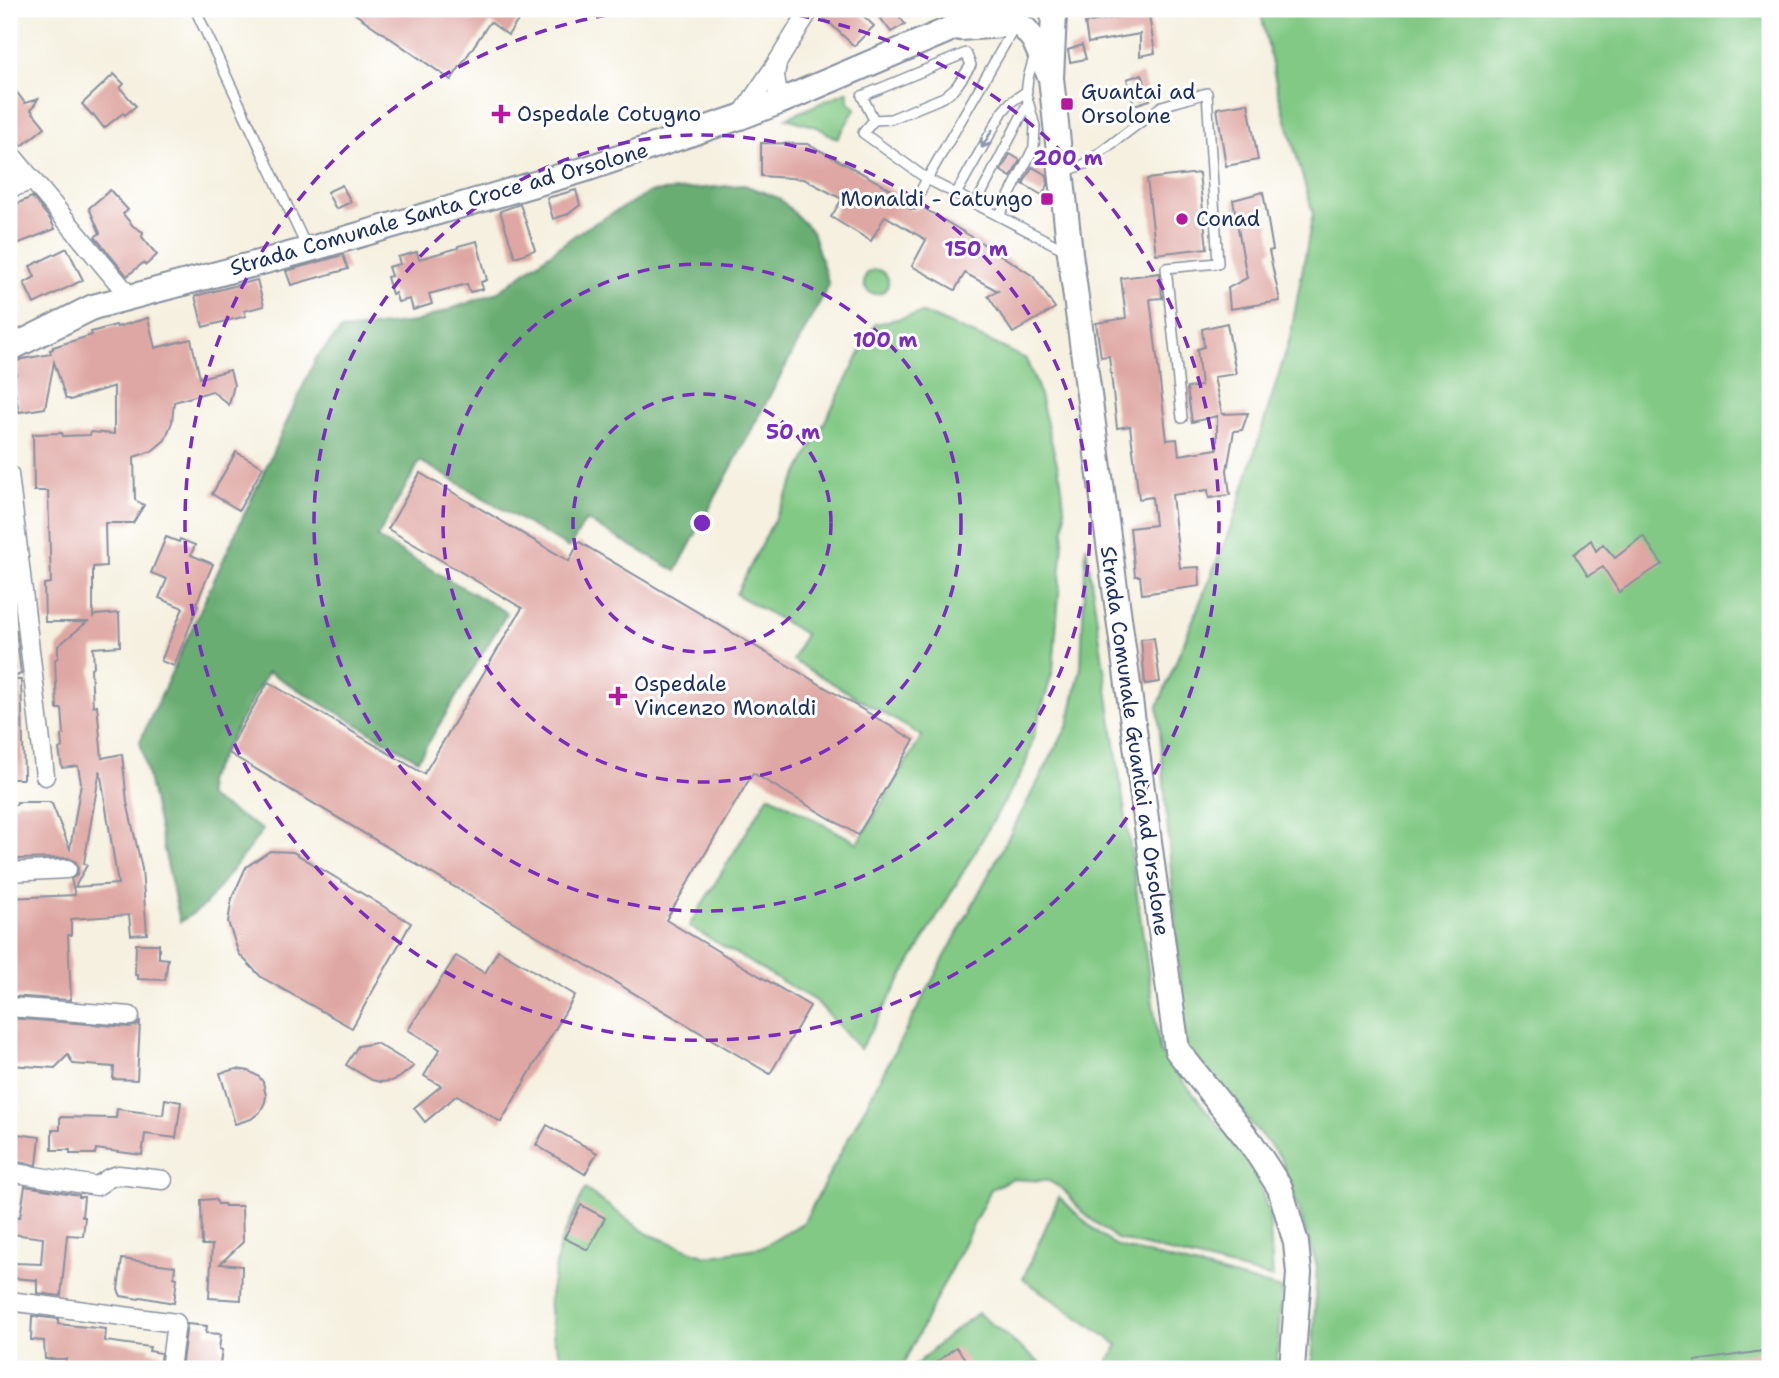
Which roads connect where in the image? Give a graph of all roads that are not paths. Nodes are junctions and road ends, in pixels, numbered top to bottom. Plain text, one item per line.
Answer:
1 (195, 9) edge
2 (810, 9) edge
3 (987, 9) edge
4 (1055, 11) edge
5 (1022, 27) edge
6 (946, 31) junction
7 (777, 63) junction
8 (1051, 78) junction
9 (1027, 91) junction
10 (779, 102) junction
11 (1028, 103) junction
12 (740, 117) junction
13 (874, 120) junction
14 (9, 152) edge
15 (1062, 174) junction
16 (927, 179) junction
17 (33, 180) junction
18 (9, 189) edge
19 (956, 194) junction
20 (914, 203) dead end
21 (976, 204) junction
22 (999, 216) junction
23 (307, 250) junction
24 (1070, 253) junction
25 (130, 297) junction
26 (9, 349) edge
27 (1182, 418) dead end
28 (9, 474) edge
29 (45, 776) dead end
30 (67, 869) dead end
31 (9, 872) edge
32 (9, 1007) edge
33 (130, 1016) dead end
34 (9, 1172) edge
35 (163, 1180) dead end
36 (9, 1301) edge
37 (170, 1369) edge
38 (1292, 1369) edge

1 - 23 lane
2 - 7 street
3 - 6 street, Strada Comunale Santa Croce ad Orsolone
4 - 5 street
4 - 8 street, Strada Comunale Guantai ad Orsolone
5 - 6 street, Strada Comunale Santa Croce ad Orsolone
5 - 8 street, Strada Comunale Guantai ad Orsolone
5 - 9 lane
5 - 16 lane
6 - 10 street, Strada Comunale Santa Croce ad Orsolone
7 - 10 street
7 - 12 street
8 - 15 street, Strada Comunale Guantai ad Orsolone
9 - 11 lane
9 -> 19 lane
10 - 12 street, Strada Comunale Santa Croce ad Orsolone
11 - 21 lane
11 - 22 lane
12 - 23 street, Strada Comunale Santa Croce ad Orsolone
13 - 13 lane
13 - 16 lane
14 - 17 street
15 - 24 street, Strada Comunale Guantai ad Orsolone
15 - 27 lane
16 - 19 lane
16 - 20 lane
17 - 18 street
17 - 25 street
19 - 21 lane
21 - 22 lane
22 - 24 lane
23 - 25 street, Strada Comunale Santa Croce ad Orsolone
24 - 38 street, Strada Comunale Guantai ad Orsolone
25 - 26 street, Strada Comunale Santa Croce ad Orsolone
28 - 29 street
30 - 31 street
32 - 33 street
34 - 35 street
36 - 37 street

